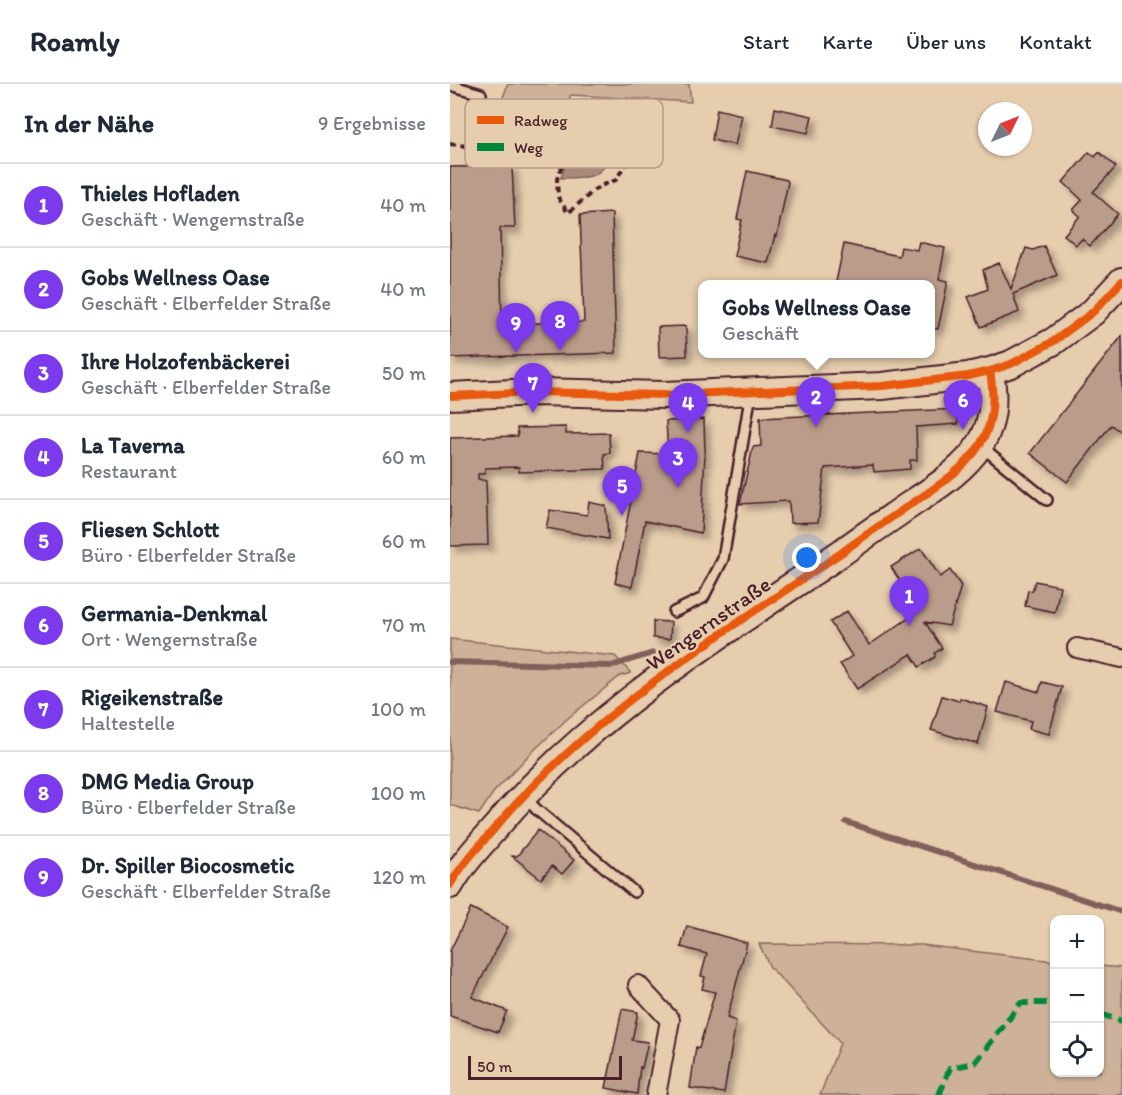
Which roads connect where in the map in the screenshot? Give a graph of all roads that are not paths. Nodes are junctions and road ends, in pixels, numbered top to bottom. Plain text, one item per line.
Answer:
1 (450, 85) edge
2 (481, 94) dead end
3 (1122, 281) edge
4 (990, 371) junction
5 (752, 391) junction
6 (450, 396) edge
7 (980, 445) junction
8 (1047, 500) dead end
9 (674, 612) dead end
10 (1077, 648) dead end
11 (1122, 658) edge
12 (524, 795) junction
13 (450, 885) edge
14 (634, 892) dead end
15 (638, 985) dead end
16 (656, 1095) edge

1 - 2 lane
3 - 4 main road
4 - 5 main road
4 - 7 main road, Wengernstraße
5 - 6 main road
5 - 9 lane
7 - 8 lane
7 - 12 main road, Wengernstraße
10 - 11 street
12 - 13 main road, Wengernstraße
12 - 14 lane
15 - 16 street

